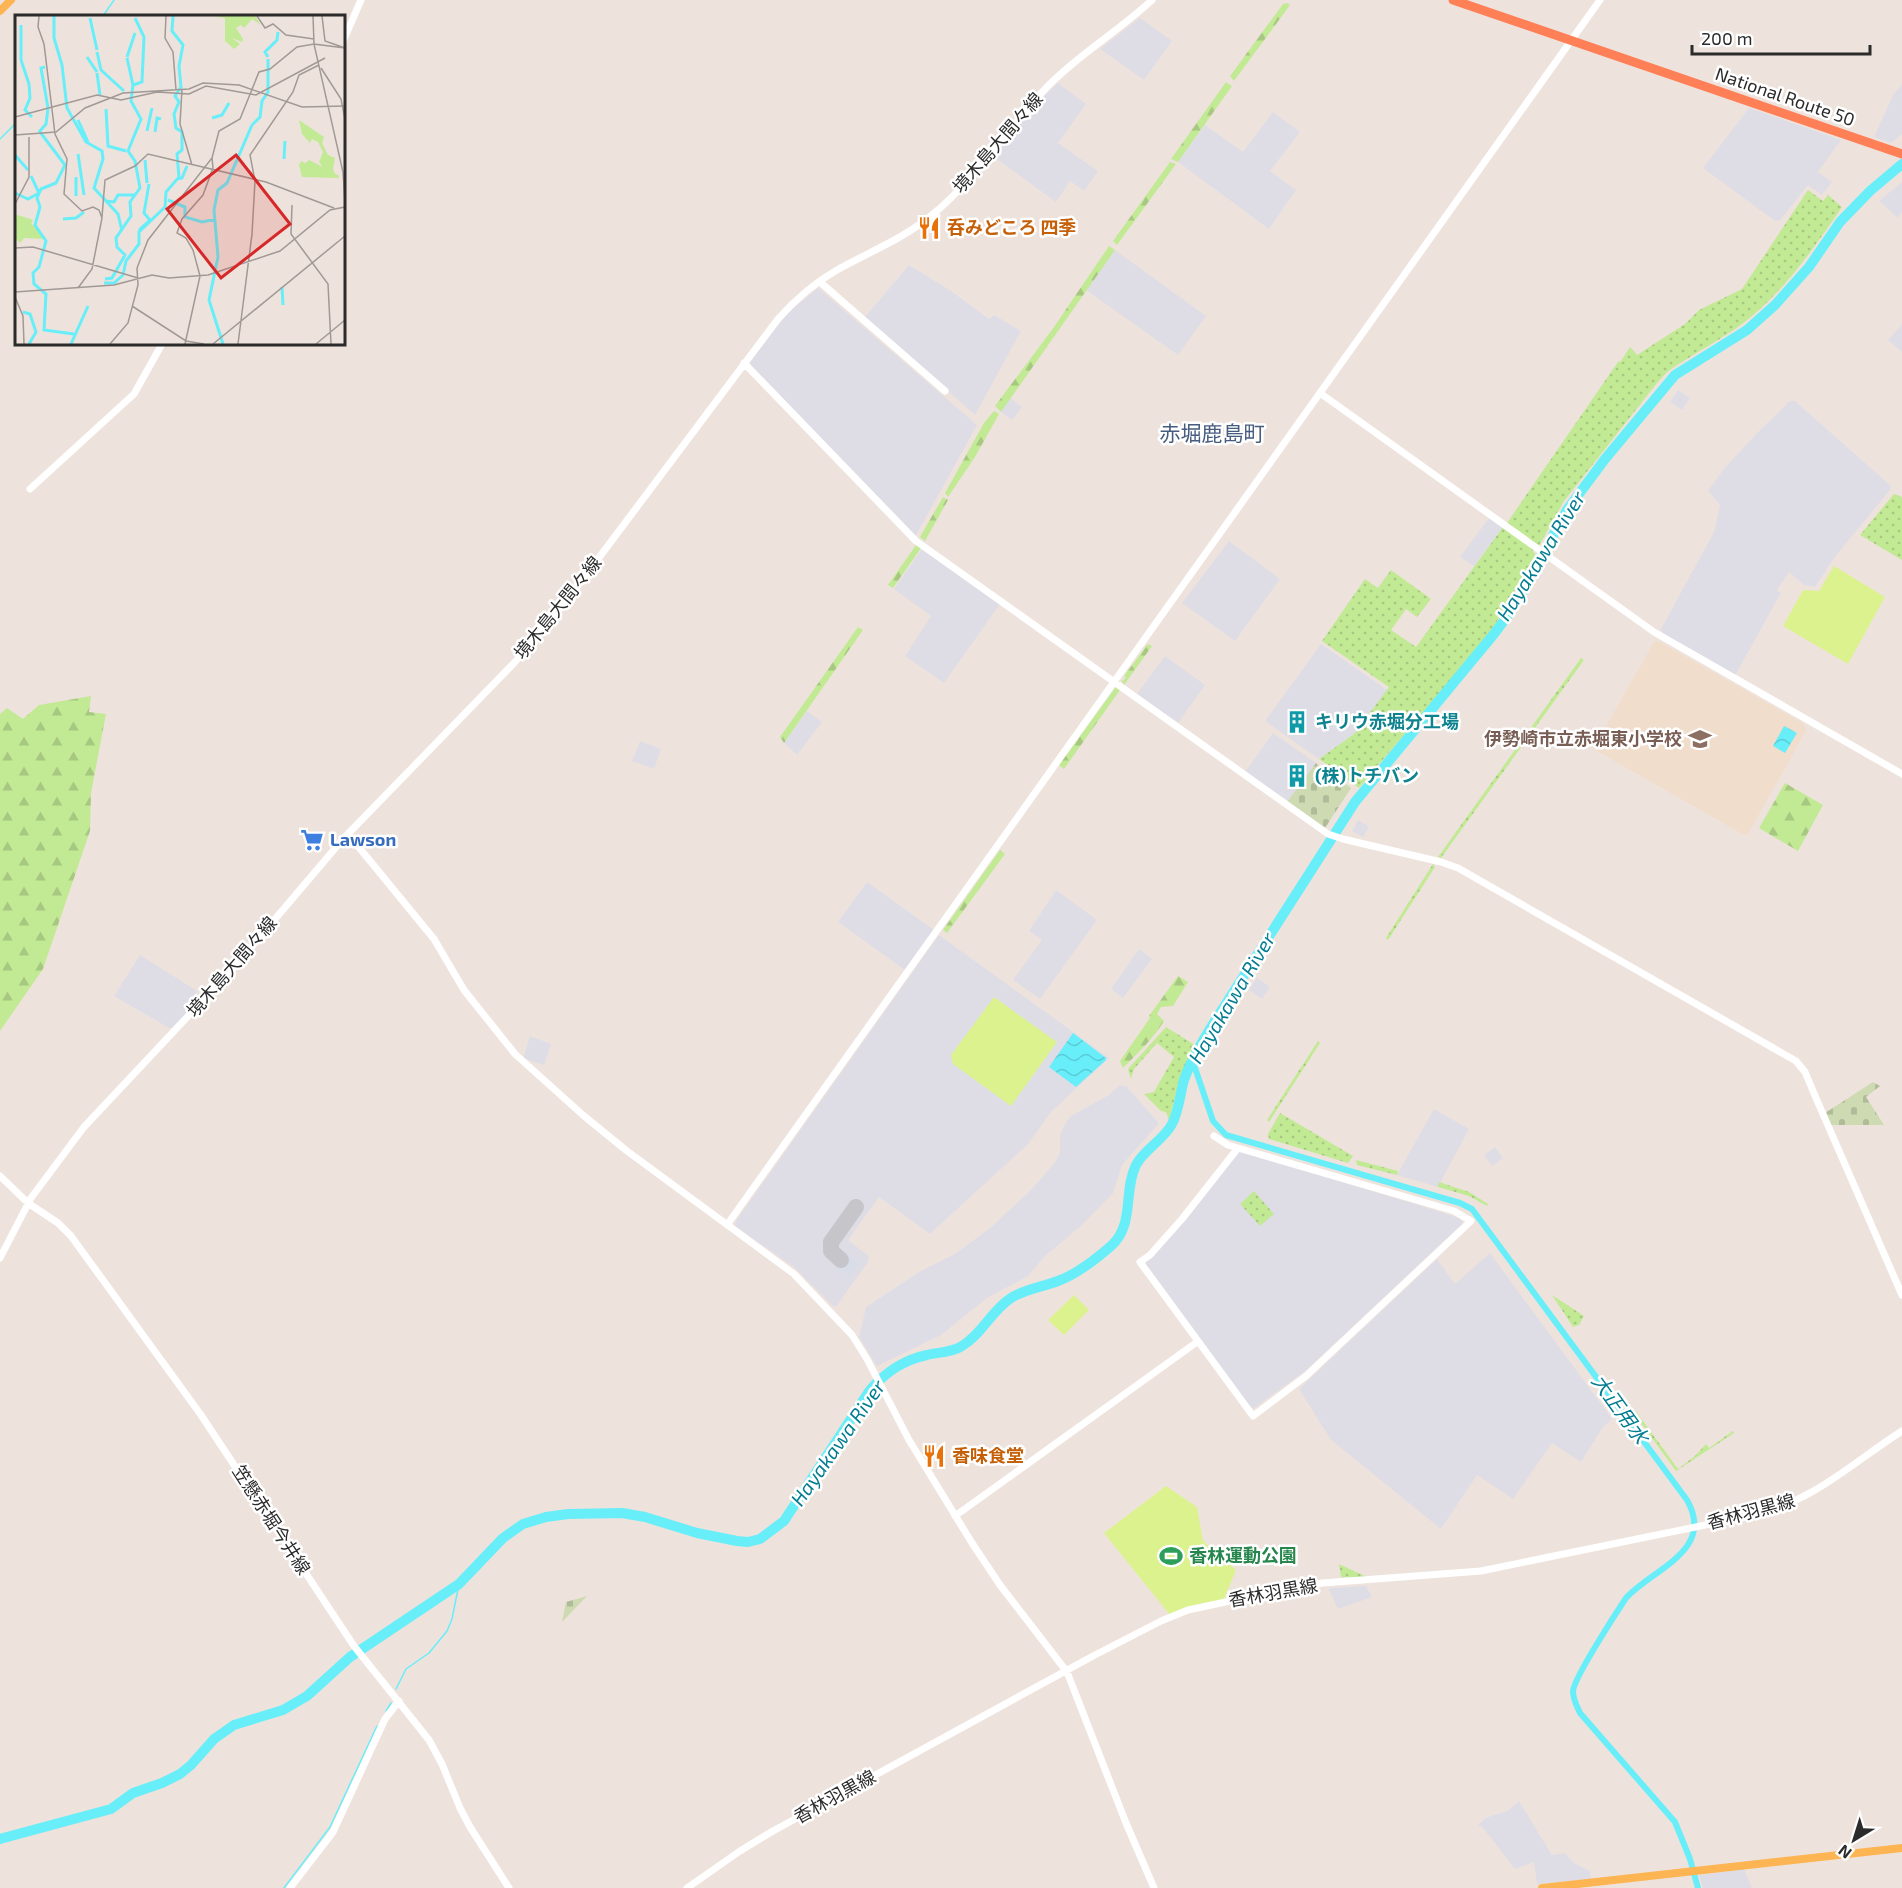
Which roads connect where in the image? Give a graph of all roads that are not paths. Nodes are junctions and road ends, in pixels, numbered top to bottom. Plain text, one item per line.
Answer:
1 (11, 0) edge
2 (361, 0) edge
3 (1152, 0) edge
4 (1453, 0) edge
5 (1600, 0) edge
6 (0, 11) edge
7 (345, 37) edge
8 (1571, 40) junction
9 (1902, 154) edge
10 (819, 282) junction
11 (161, 345) edge
12 (744, 363) junction
13 (945, 391) dead end
14 (1320, 393) junction
15 (30, 489) dead end
16 (1114, 682) junction
17 (1902, 774) edge
18 (348, 834) junction
19 (1214, 1136) dead end
20 (1238, 1148) junction
21 (0, 1176) edge
22 (28, 1203) junction
23 (727, 1225) junction
24 (0, 1258) edge
25 (1902, 1295) edge
26 (1197, 1342) junction
27 (1902, 1431) edge
28 (955, 1516) junction
29 (1067, 1672) junction
30 (399, 1701) junction
31 (1902, 1848) edge
32 (290, 1888) edge
33 (509, 1888) edge
34 (687, 1888) edge
35 (1154, 1888) edge
36 (1542, 1888) edge

1 - 6 main road
2 - 7 street
3 - 10 street, 境木島大間々線
4 - 8 highway, National Route 50
5 - 8 street
8 - 9 highway, National Route 50
8 - 14 street
10 - 12 street, 境木島大間々線
10 - 13 street
11 - 15 street
12 - 16 street
12 - 18 street, 境木島大間々線
14 - 16 street
14 - 17 street
16 - 23 street
16 - 25 street
18 - 22 street, 境木島大間々線
18 - 23 street
19 - 20 street
20 - 26 street
20 - 26 street
21 - 22 street, 笠懸赤堀今井線
22 - 24 street, 境木島大間々線
22 - 30 street, 笠懸赤堀今井線
23 - 28 street
26 - 28 street
27 - 29 street, 香林羽黒線
28 - 29 street
29 - 34 street, 香林羽黒線
29 - 35 street
30 - 32 street
30 - 33 street, 笠懸赤堀今井線
31 - 36 main road

